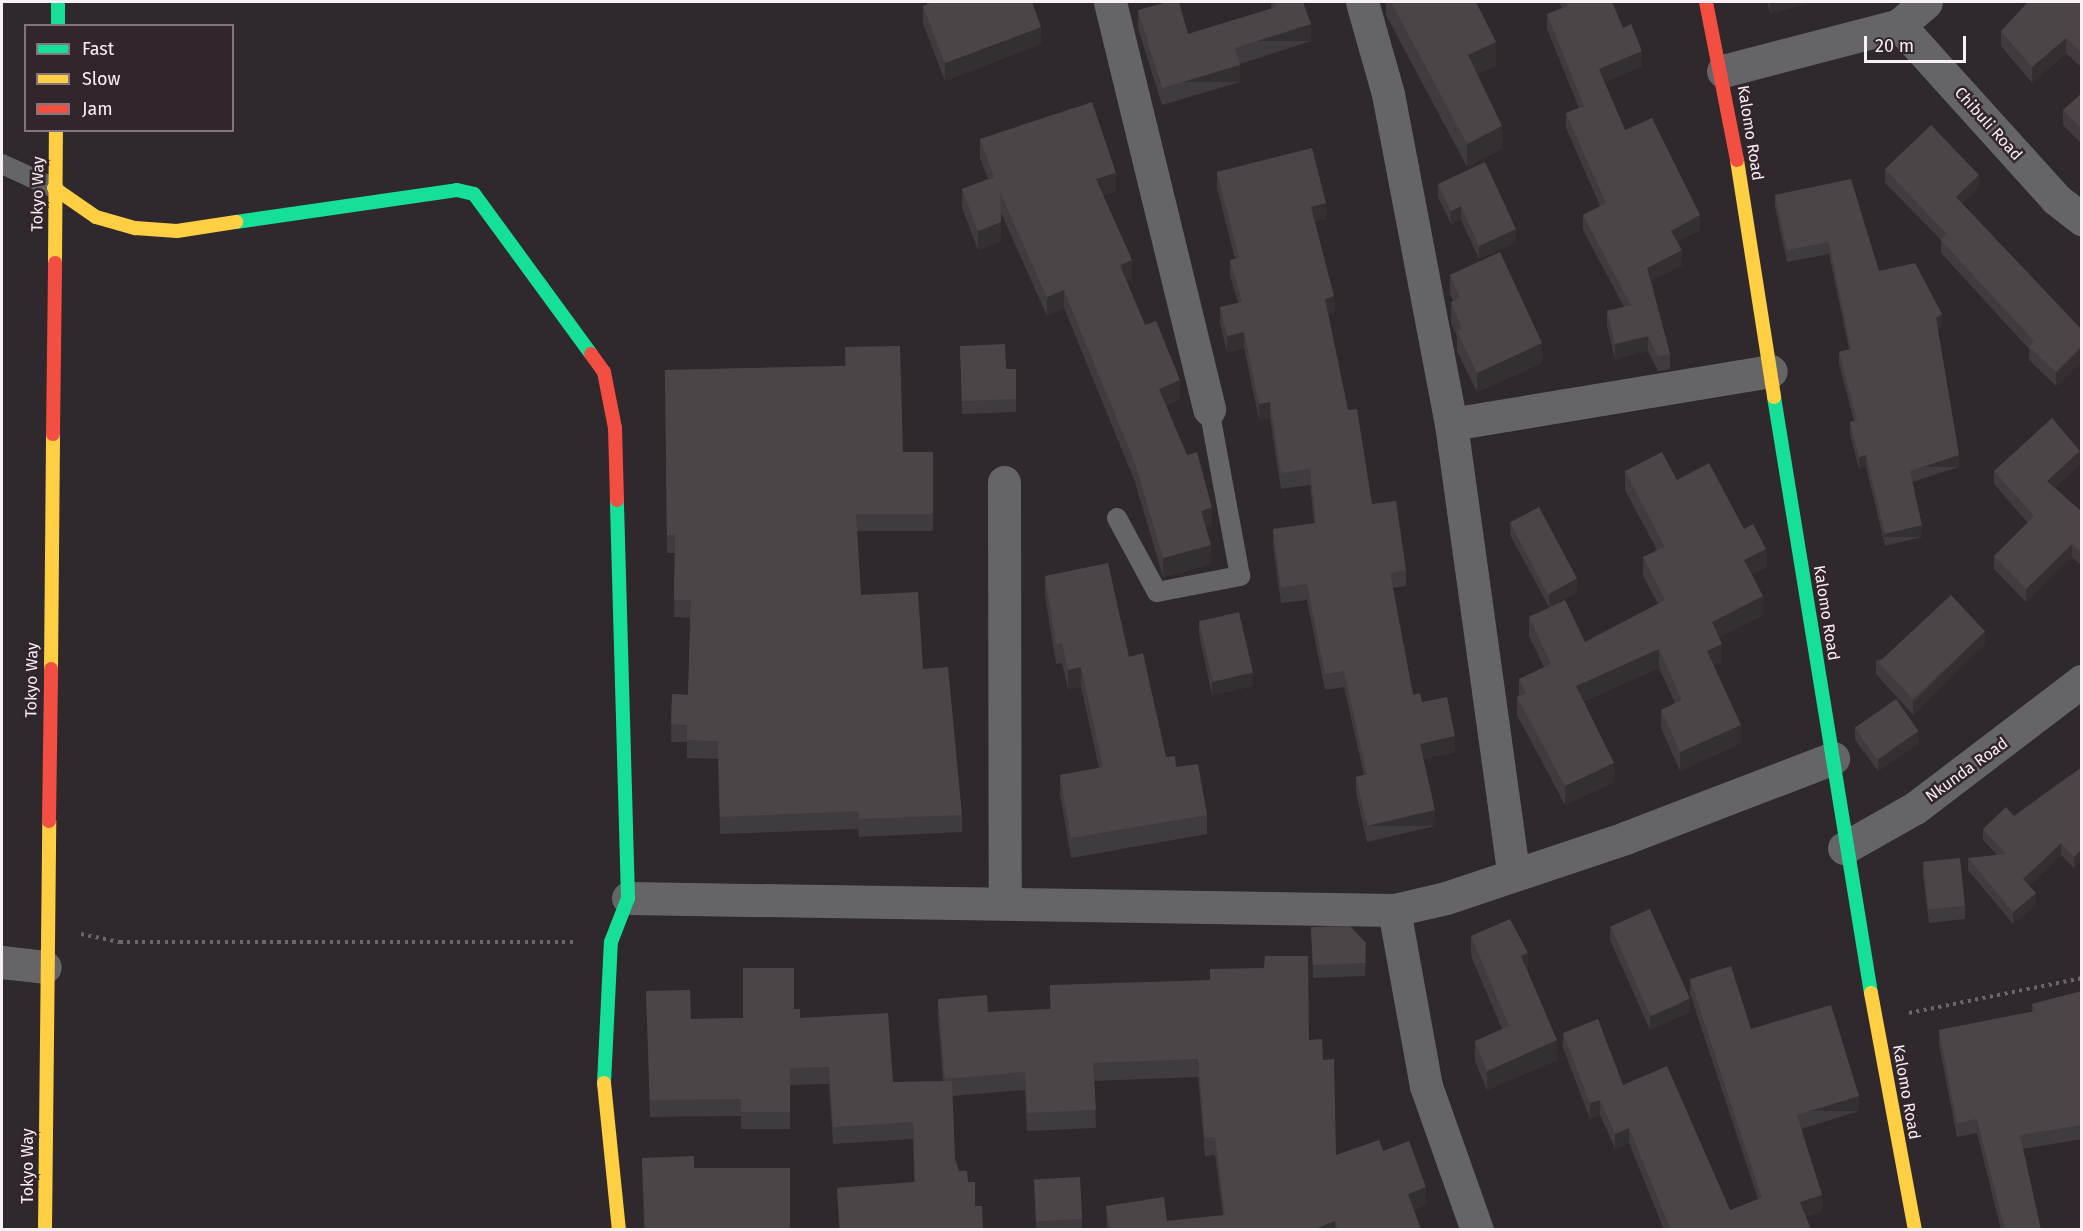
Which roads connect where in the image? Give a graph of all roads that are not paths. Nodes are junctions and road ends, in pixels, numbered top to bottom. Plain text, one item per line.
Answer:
1 (58, 2) edge
2 (1110, 2) edge
3 (1362, 2) edge
4 (1706, 2) edge
5 (1926, 2) edge
6 (58, 24) edge
7 (1899, 25) junction
8 (1723, 71) junction
9 (56, 132) edge
10 (2, 164) edge
11 (54, 188) junction
12 (2082, 219) edge
13 (1771, 371) junction
14 (1209, 409) joint
15 (1451, 424) junction
16 (1004, 482) dead end
17 (1117, 518) dead end
18 (2082, 681) edge
19 (1833, 758) junction
20 (1844, 848) junction
21 (1513, 872) junction
22 (628, 898) junction
23 (1005, 901) junction
24 (1394, 910) junction
25 (2, 962) edge
26 (45, 967) junction
27 (45, 1230) edge
28 (619, 1230) edge
29 (1477, 1230) edge
30 (1915, 1230) edge

1 - 6 street
2 - 14 street
3 - 15 street
4 - 8 street, Kalomo Road
5 - 7 street
7 - 8 street
7 - 12 street, Chibuli Road
8 - 13 street, Kalomo Road
9 - 11 street, Tokyo Way
10 - 11 lane
11 - 22 street
11 - 26 street, Tokyo Way
13 - 15 street
13 - 19 street, Kalomo Road
14 - 17 lane
15 - 21 street
16 - 23 street
18 - 20 street, Nkunda Road
19 - 20 street, Kalomo Road
19 - 21 street
20 - 30 street, Kalomo Road
21 - 24 street
22 - 23 street
22 - 28 street
23 - 24 street
24 - 29 street
25 - 26 street
26 - 27 street, Tokyo Way

